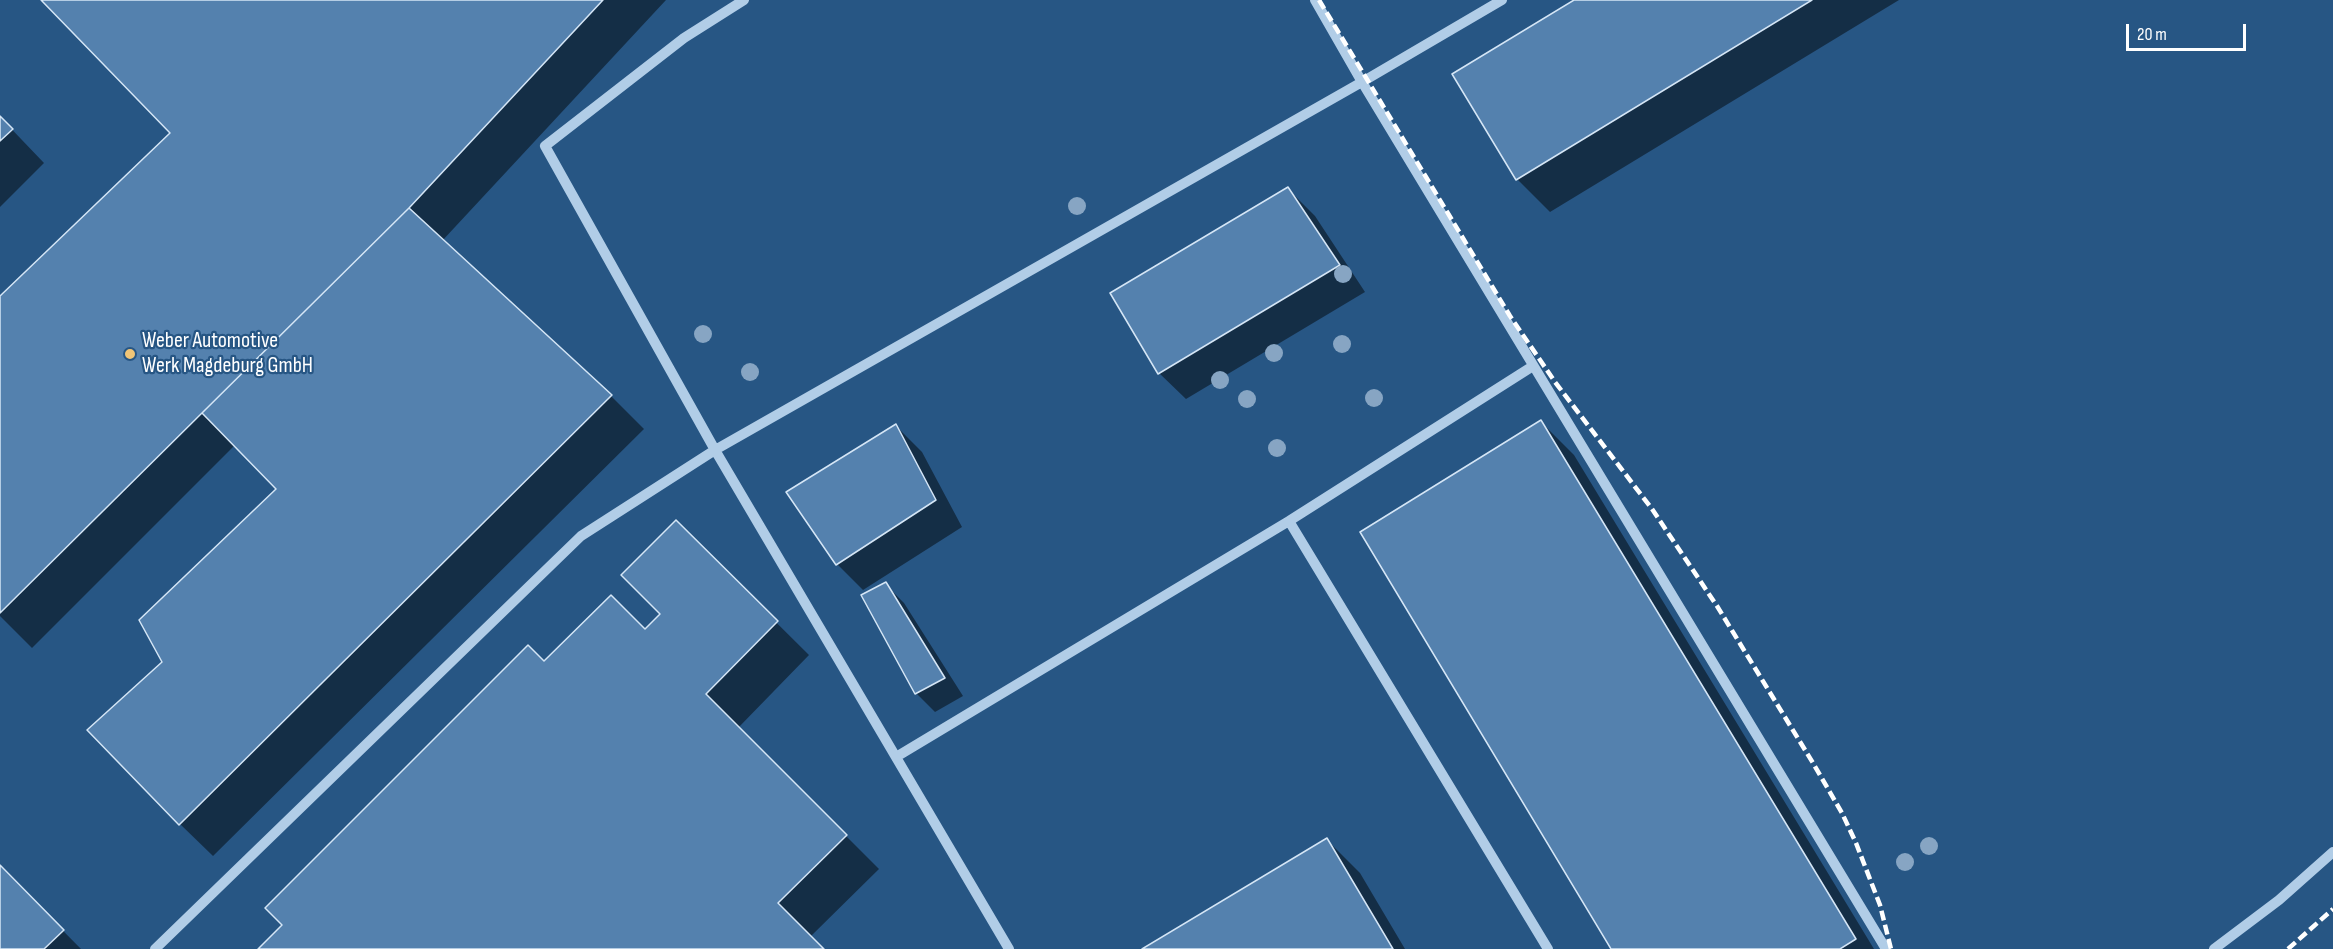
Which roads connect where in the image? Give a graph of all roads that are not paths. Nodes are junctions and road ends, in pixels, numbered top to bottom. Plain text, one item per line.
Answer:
1 (744, 0) edge
2 (1315, 0) edge
3 (1502, 0) edge
4 (1362, 82) junction
5 (1533, 366) junction
6 (715, 450) junction
7 (1289, 521) junction
8 (896, 757) junction
9 (2333, 852) edge
10 (155, 949) edge
11 (1009, 949) edge
12 (1548, 949) edge
13 (1886, 949) edge
14 (2214, 949) edge

1 - 6 lane
2 - 4 lane
3 - 4 lane
4 - 5 lane
4 - 6 lane
5 - 7 lane
5 - 13 lane
6 - 8 lane
6 - 10 lane
7 - 8 lane
7 - 12 lane
8 - 11 lane
9 - 14 lane

